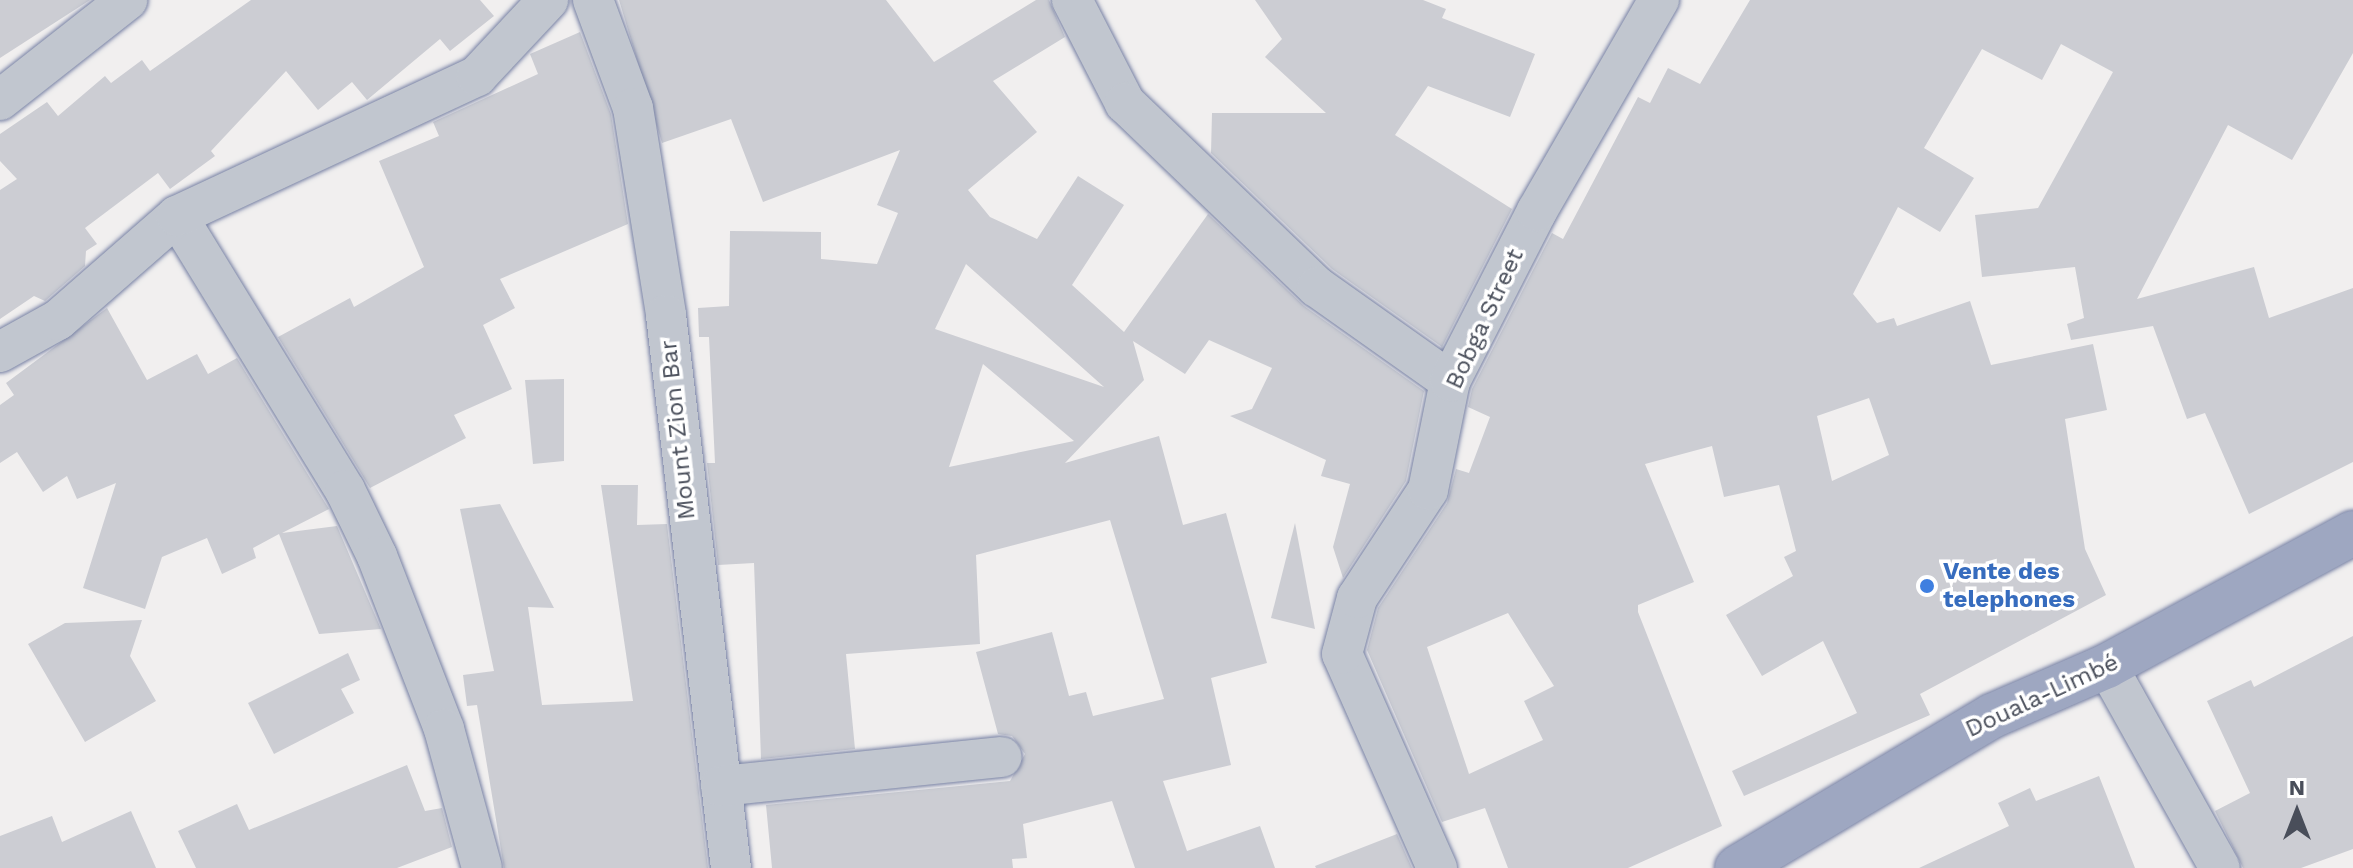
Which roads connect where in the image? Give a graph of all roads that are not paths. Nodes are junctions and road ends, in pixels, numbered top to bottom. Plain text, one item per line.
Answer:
1 (127, 0) edge
2 (548, 0) edge
3 (593, 0) edge
4 (1072, 0) edge
5 (1659, 0) edge
6 (0, 100) edge
7 (177, 216) junction
8 (0, 352) edge
9 (1450, 381) junction
10 (2353, 533) edge
11 (2107, 666) junction
12 (1002, 757) dead end
13 (721, 786) junction
14 (482, 868) edge
15 (731, 868) edge
16 (1437, 868) edge
17 (1737, 868) edge
18 (2220, 868) edge

1 - 6 street
2 - 7 street
3 - 13 street, Mount Zion Bar
4 - 9 street
5 - 9 street, Bobga Street
7 - 8 street
7 - 14 street
9 - 16 street, Bobga Street
10 - 11 highway, Douala-Limbé
11 - 17 highway, Douala-Limbé
11 - 18 street
12 - 13 street
13 - 15 street, Mount Zion Bar

